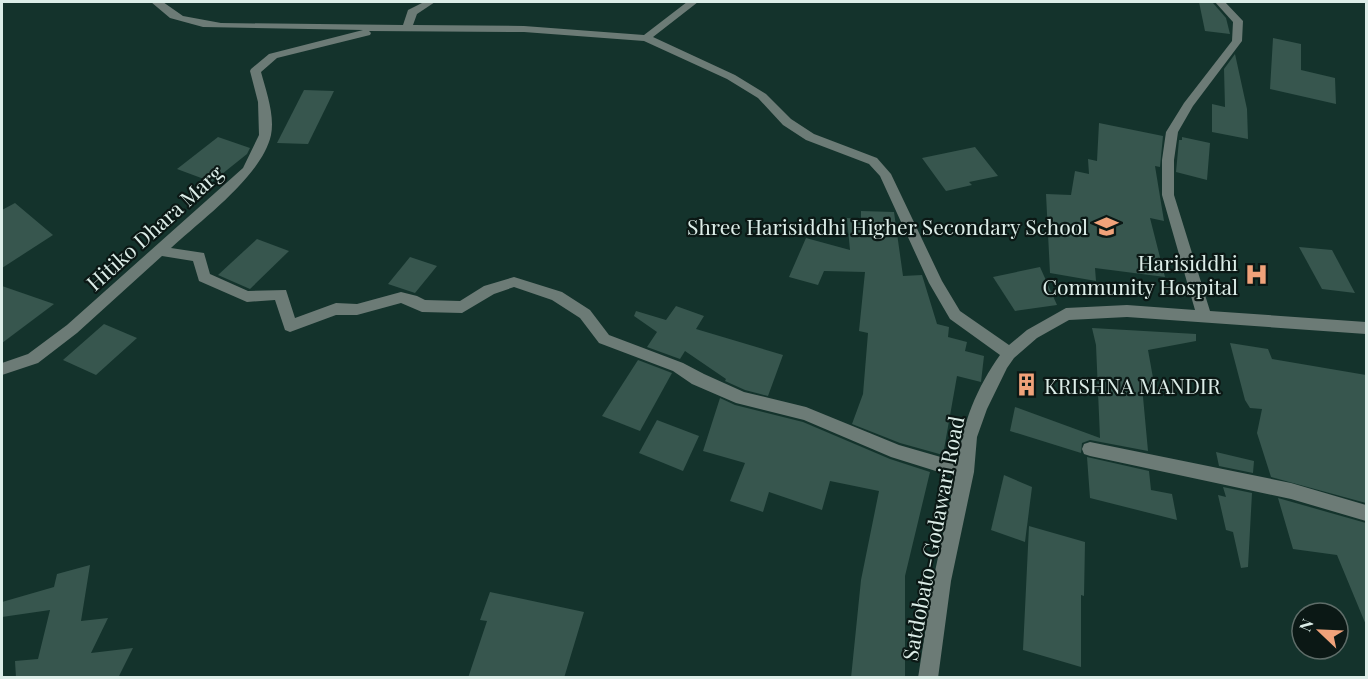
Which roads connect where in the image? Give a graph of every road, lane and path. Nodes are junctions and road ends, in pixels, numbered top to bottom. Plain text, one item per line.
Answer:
1 (156, 2) edge
2 (430, 2) edge
3 (693, 2) edge
4 (1220, 2) edge
5 (389, 28) junction
6 (407, 28) junction
7 (646, 38) junction
8 (161, 251) junction
9 (1204, 316) junction
10 (1366, 328) edge
11 (1009, 354) junction
12 (2, 369) edge
13 (1090, 449) dead end
14 (965, 472) junction
15 (1366, 513) edge
16 (927, 678) edge

1 - 5 street
2 - 6 street
3 - 7 street
4 - 9 street
5 - 6 street
5 - 8 street, Hitiko Dhara Marg
6 - 7 street
7 - 11 street
8 - 12 street, Hitiko Dhara Marg
8 - 14 street
9 - 10 street, Satdobato-Godawari Road
9 - 11 street, Satdobato-Godawari Road
11 - 14 street, Satdobato-Godawari Road
13 - 15 street
14 - 16 street, Satdobato-Godawari Road

